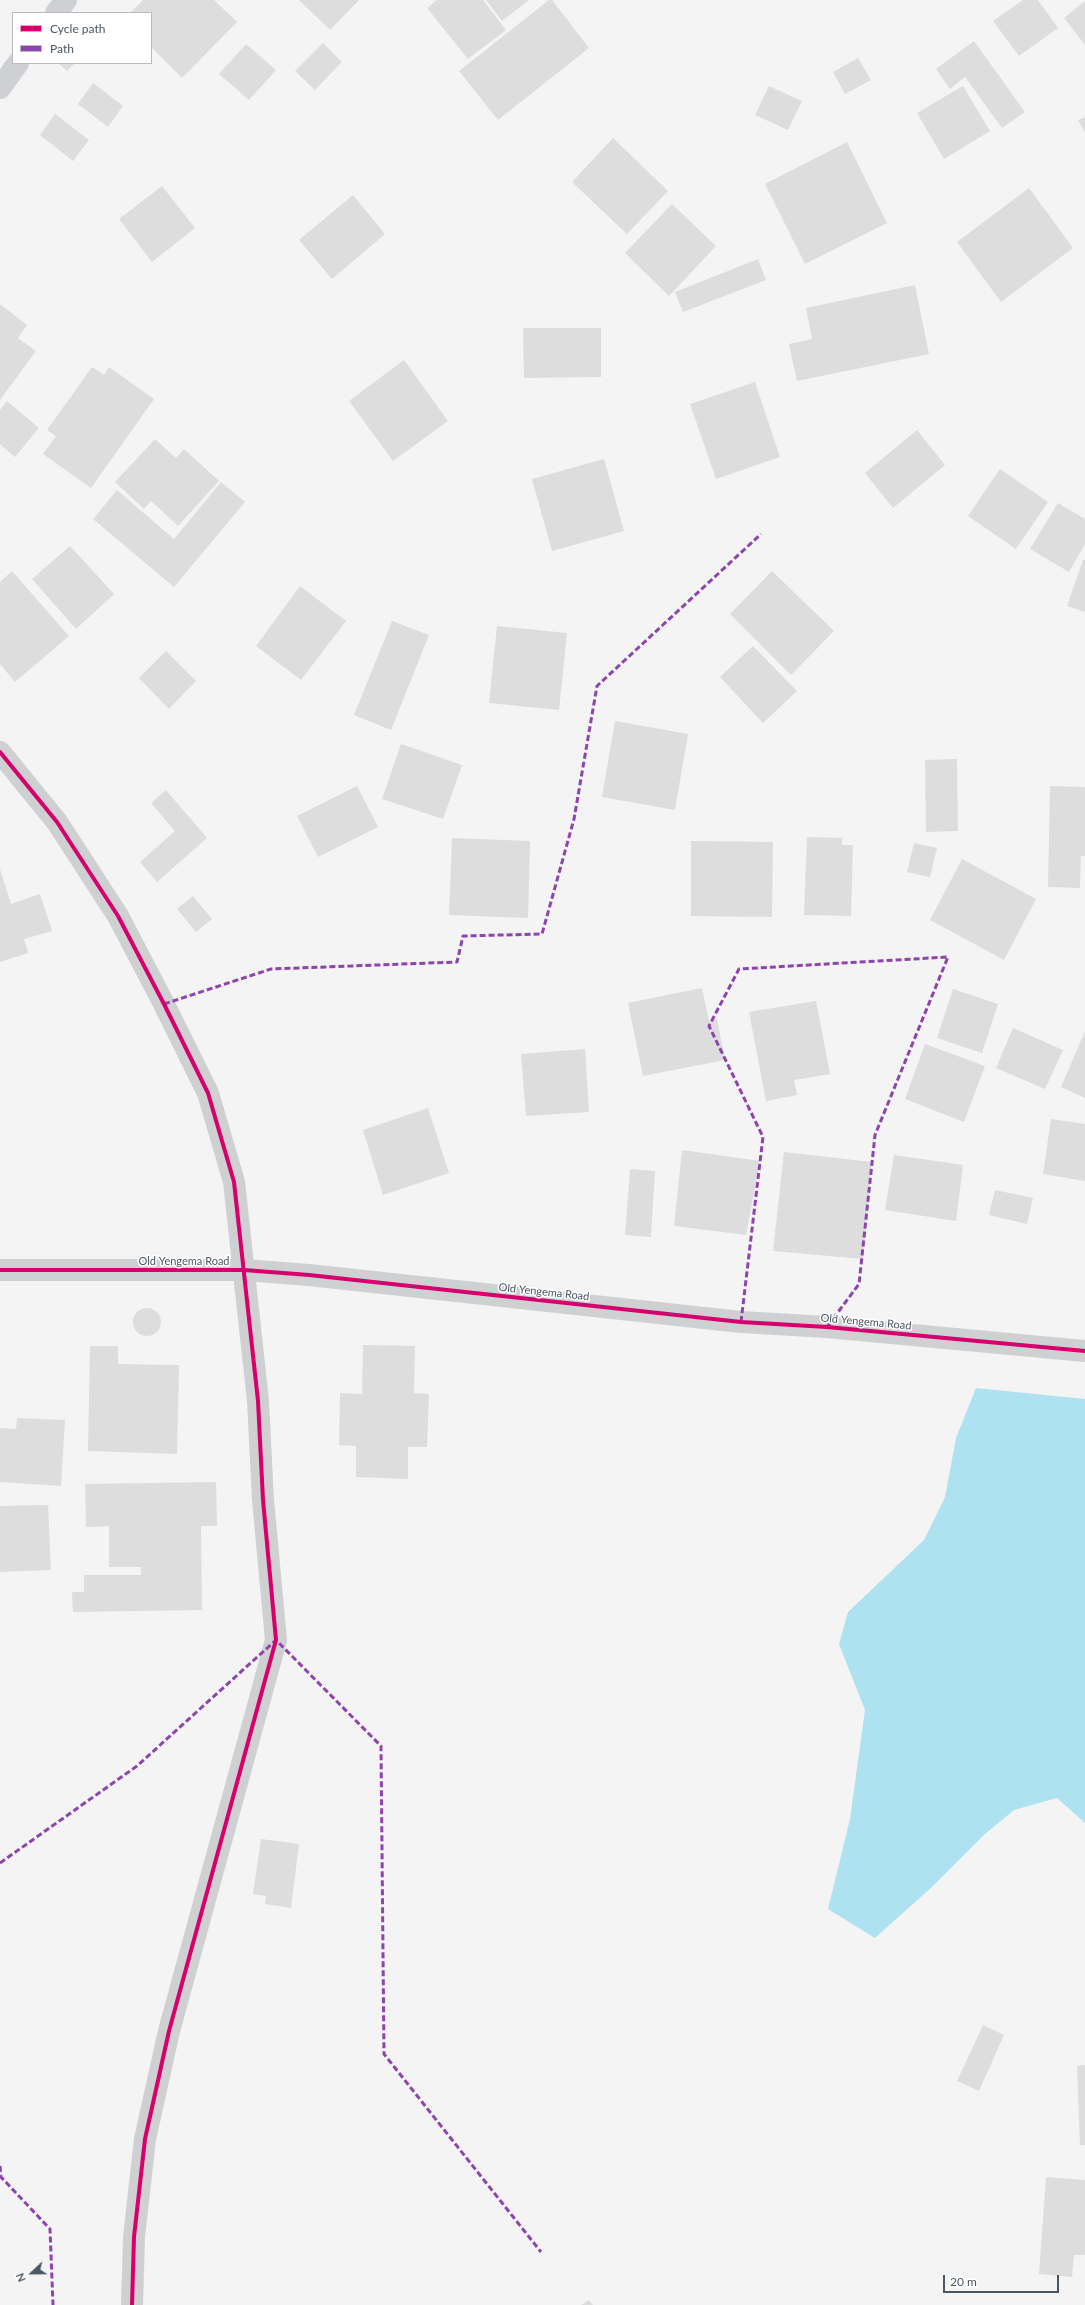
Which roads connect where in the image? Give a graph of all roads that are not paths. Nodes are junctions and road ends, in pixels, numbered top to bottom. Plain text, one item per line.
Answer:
1 (66, 0) edge
2 (57, 12) edge
3 (17, 64) edge
4 (0, 88) edge
5 (0, 752) edge
6 (0, 1270) edge
7 (244, 1270) junction
8 (1085, 1351) edge
9 (132, 2305) edge

1 - 2 main road
3 - 4 main road
5 - 7 street
6 - 7 street, Old Yengema Road
7 - 8 street, Old Yengema Road
7 - 9 street

